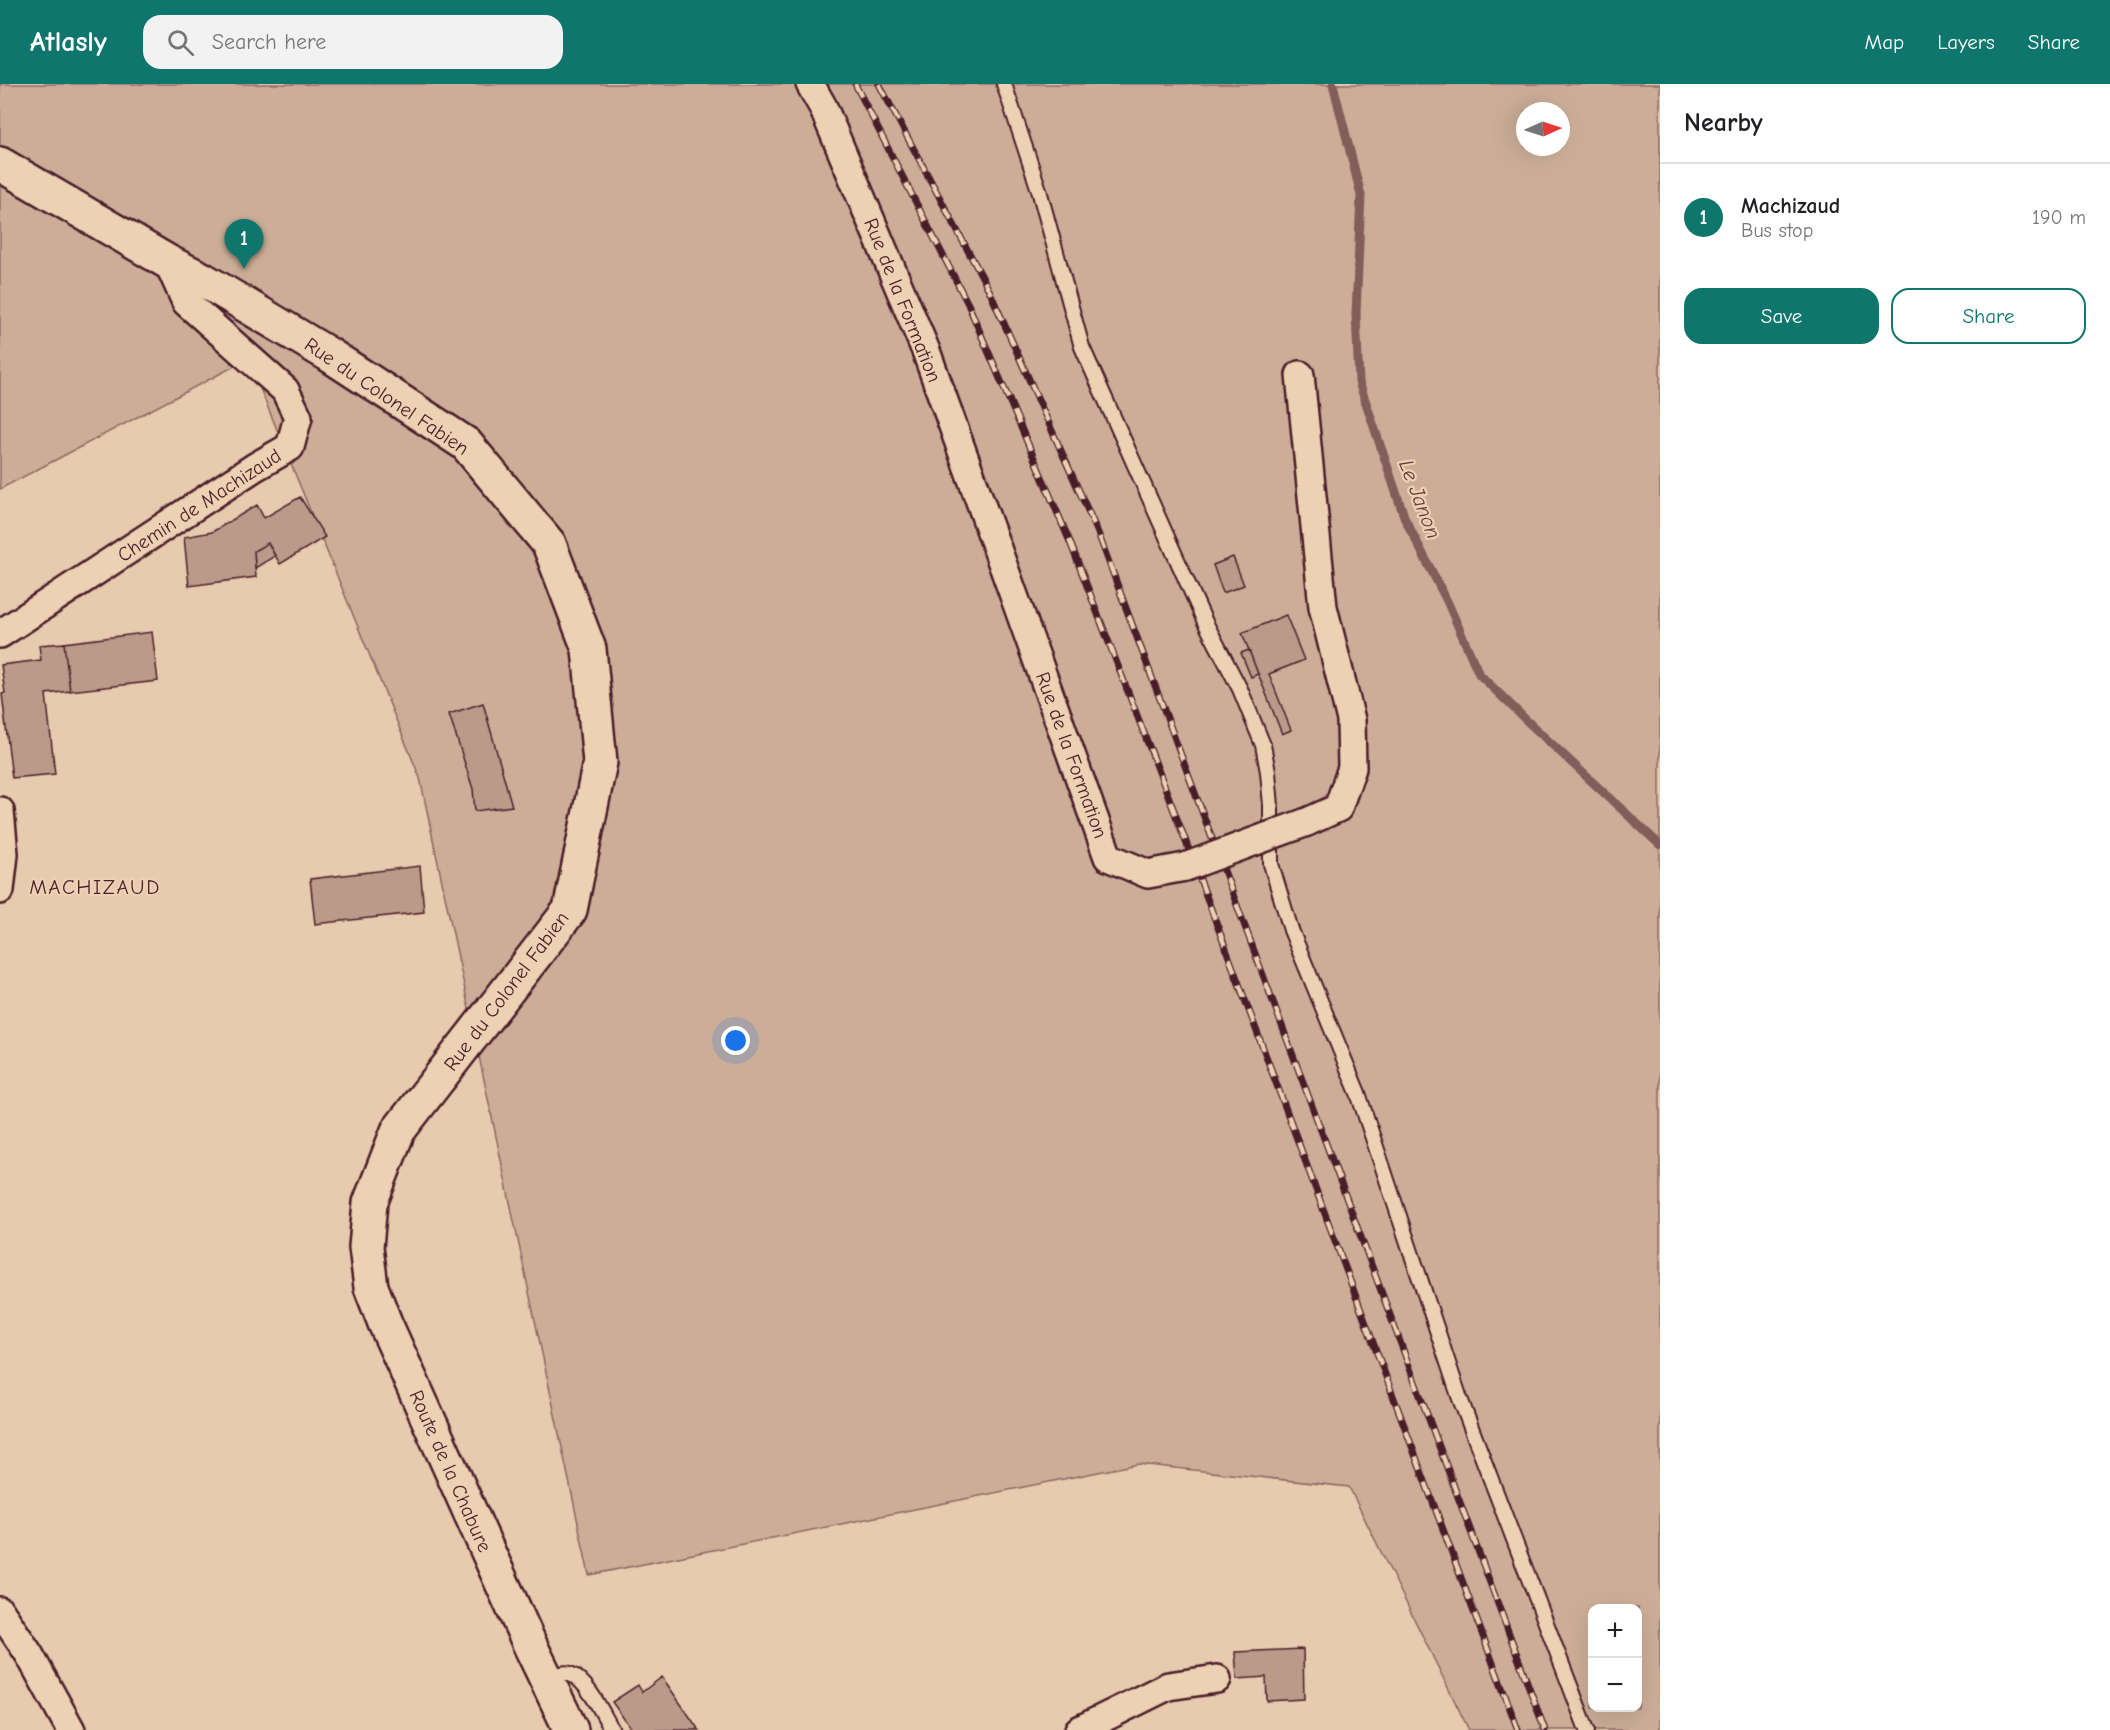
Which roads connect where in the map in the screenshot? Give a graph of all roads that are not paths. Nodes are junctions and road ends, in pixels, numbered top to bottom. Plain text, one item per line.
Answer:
1 (810, 84) edge
2 (1004, 84) edge
3 (0, 164) edge
4 (168, 262) junction
5 (1300, 375) dead end
6 (0, 634) edge
7 (0, 811) edge
8 (0, 890) edge
9 (370, 1203) joint
10 (0, 1611) edge
11 (1217, 1678) dead end
12 (548, 1681) junction
13 (71, 1730) edge
14 (571, 1730) edge
15 (612, 1730) edge
16 (1079, 1730) edge
17 (1587, 1730) edge

1 - 5 street, Rue de la Formation, bridge
2 - 17 lane
3 - 4 main road, Rue du Colonel Fabien
4 - 6 street, Chemin de Machizaud
4 - 9 main road, Rue du Colonel Fabien
7 - 8 street
9 - 12 main road, Route de la Chabure
10 - 13 street
11 - 16 street
12 - 14 main road, Route de la Chabure
12 - 15 lane

